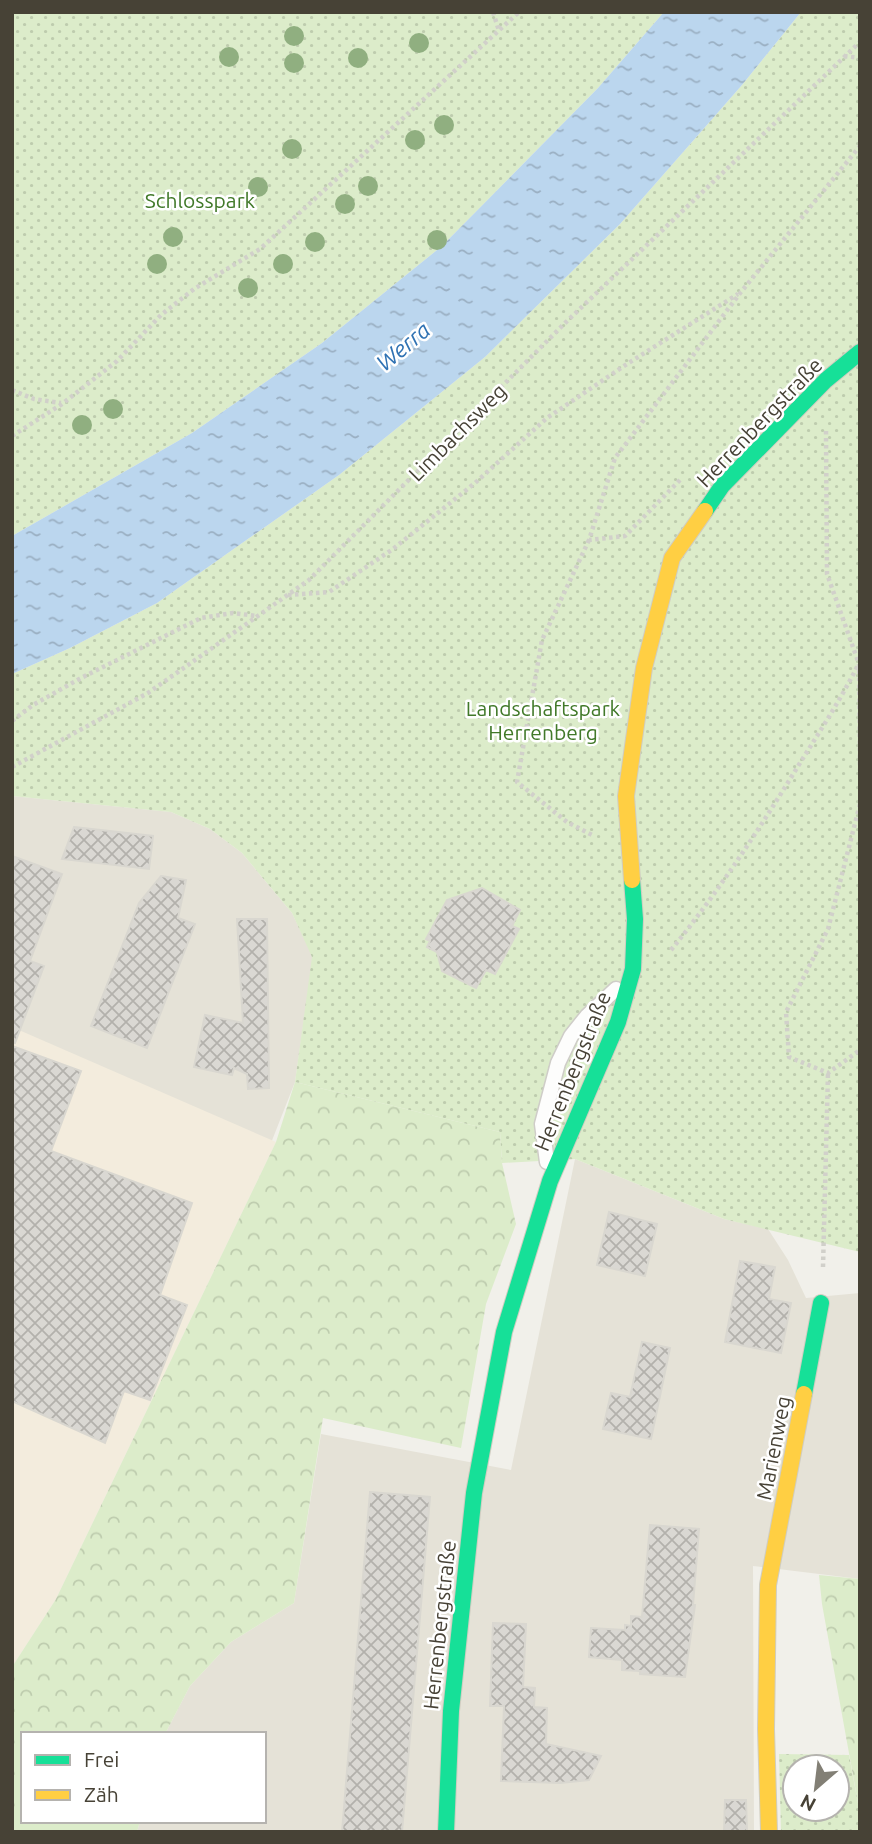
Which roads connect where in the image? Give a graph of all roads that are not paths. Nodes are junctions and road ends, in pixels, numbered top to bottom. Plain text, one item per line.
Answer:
1 (860, 352) edge
2 (633, 969) junction
3 (550, 1181) junction
4 (821, 1303) road end
5 (446, 1832) edge
6 (769, 1832) edge

1 - 2 street, Herrenbergstraße
2 - 3 street, Herrenbergstraße
2 - 3 lane
3 - 5 street, Herrenbergstraße
4 - 6 street, Marienweg

